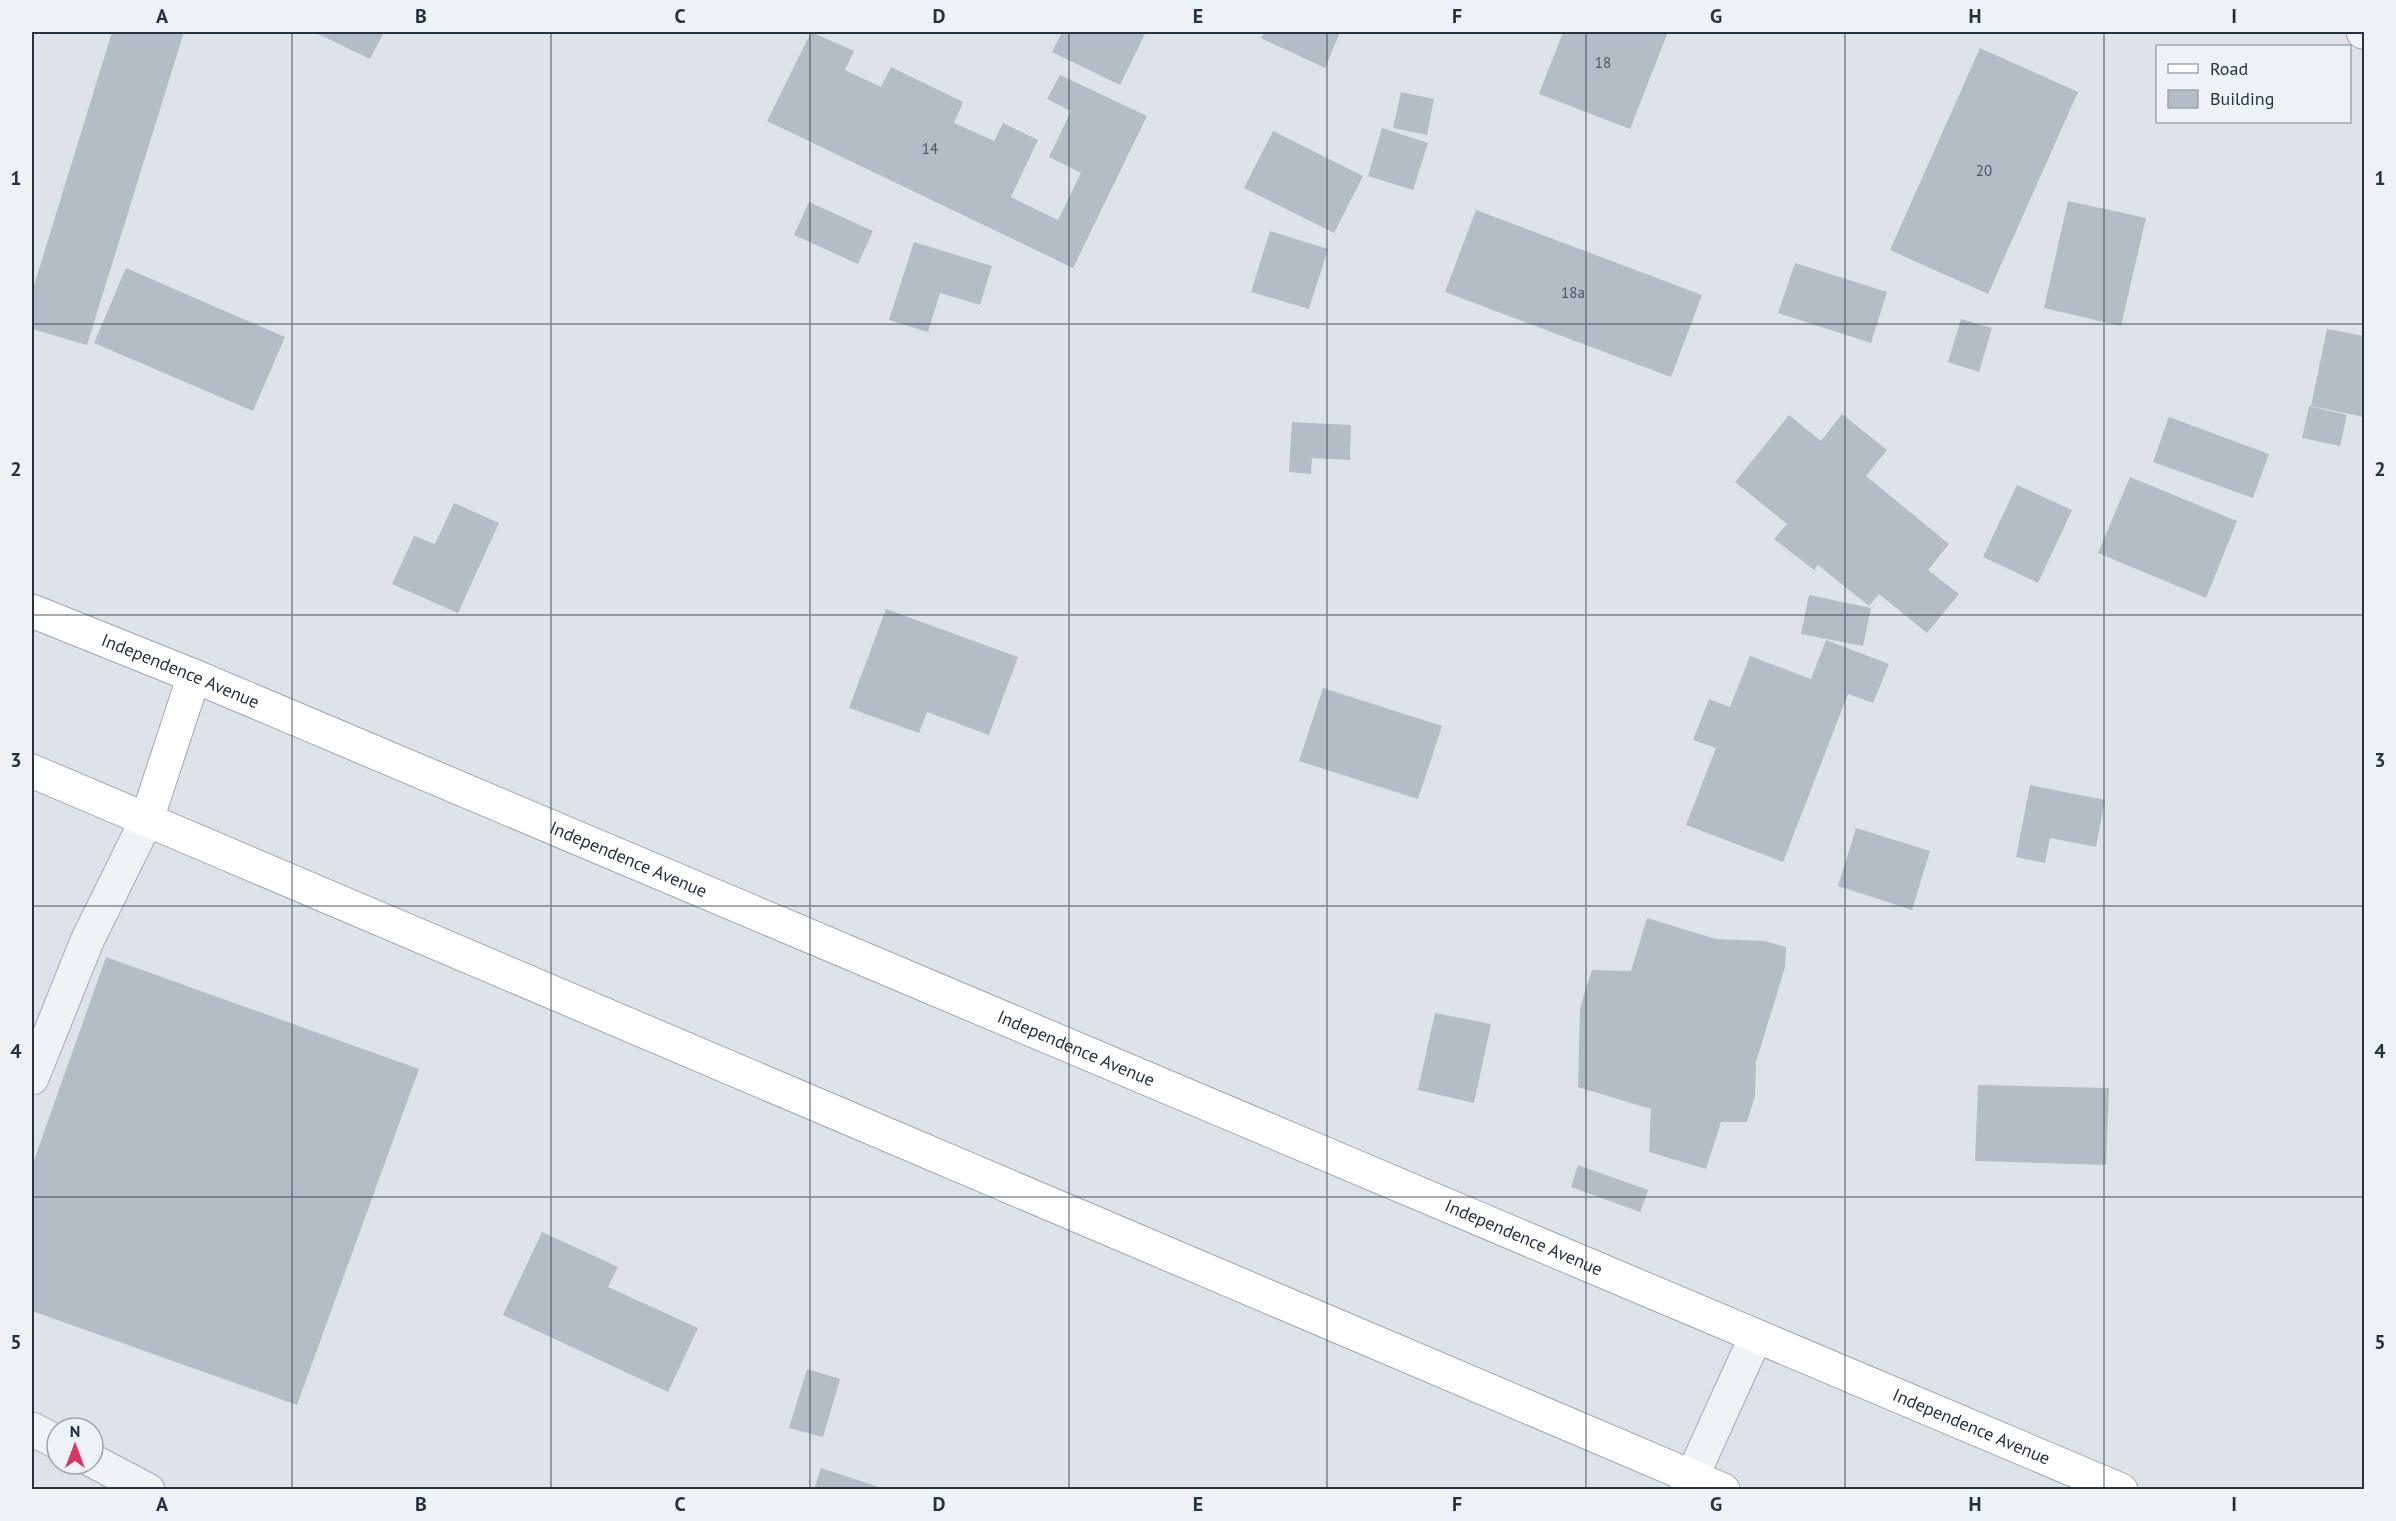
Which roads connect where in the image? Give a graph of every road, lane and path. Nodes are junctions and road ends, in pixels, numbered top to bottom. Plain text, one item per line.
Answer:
1 (32, 611) edge
2 (194, 676) junction
3 (32, 771) edge
4 (147, 819) junction
5 (32, 1078) edge
6 (1756, 1336) junction
7 (105, 1467) edge
8 (1689, 1483) edge
9 (148, 1490) edge
10 (1723, 1490) edge
11 (2121, 1490) edge

1 - 2 main road, Independence Avenue
2 - 4 main road
2 - 6 main road, Independence Avenue
3 - 4 main road
4 - 5 street
4 - 8 main road
6 - 8 street
6 - 11 main road, Independence Avenue
7 - 9 street
8 - 10 main road

